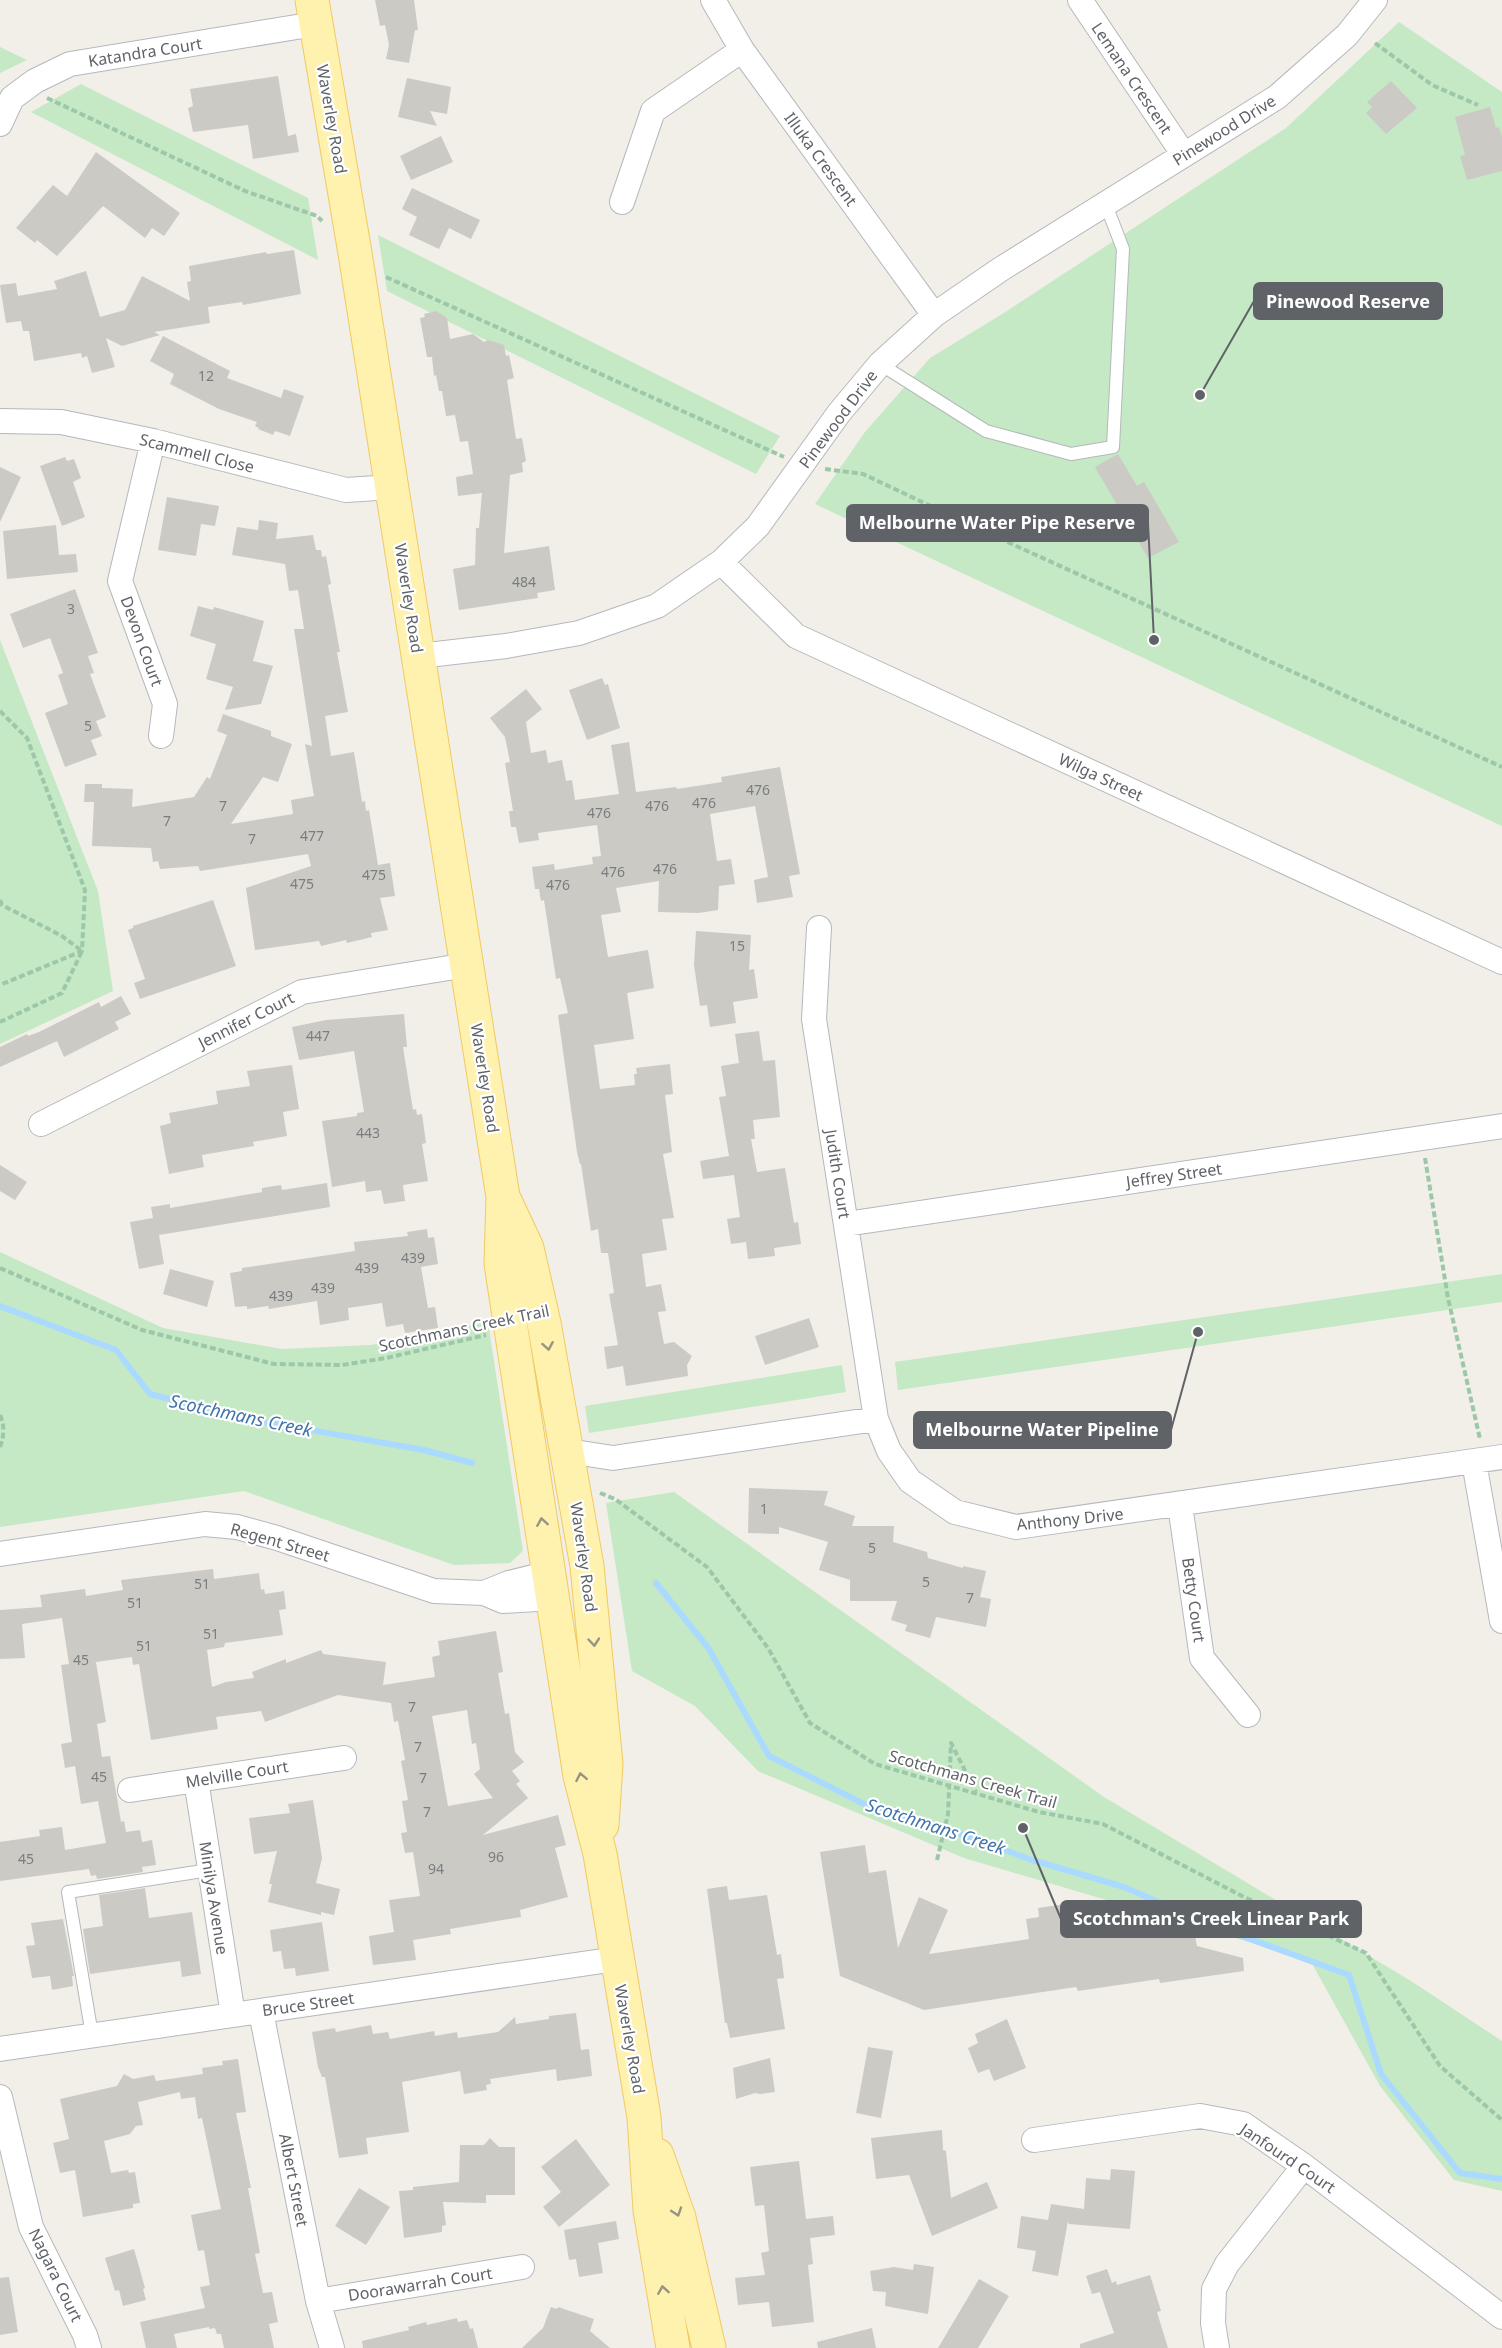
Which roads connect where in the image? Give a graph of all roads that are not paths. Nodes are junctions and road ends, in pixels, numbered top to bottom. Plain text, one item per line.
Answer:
1 (713, 0) edge
2 (1080, 0) edge
3 (1376, 0) edge
4 (314, 12) edge
5 (742, 50) junction
6 (0, 124) edge
7 (1185, 155) junction
8 (622, 202) dead end
9 (1106, 205) junction
10 (934, 315) junction
11 (880, 364) junction
12 (0, 421) edge
13 (153, 441) junction
14 (392, 487) junction
15 (721, 562) junction
16 (419, 657) junction
17 (161, 736) dead end
18 (819, 928) dead end
19 (1502, 962) edge
20 (467, 965) junction
21 (40, 1124) dead end
22 (1502, 1126) edge
23 (503, 1197) junction
24 (846, 1224) junction
25 (876, 1419) junction
26 (1487, 1460) edge
27 (577, 1469) junction
28 (1180, 1505) junction
29 (0, 1554) edge
30 (588, 1575) junction
31 (552, 1585) junction
32 (1499, 1591) edge
33 (1502, 1622) edge
34 (1248, 1715) dead end
35 (344, 1758) dead end
36 (196, 1780) junction
37 (130, 1790) dead end
38 (600, 1854) junction
39 (209, 1870) junction
40 (616, 1959) junction
41 (261, 2012) junction
42 (233, 2015) junction
43 (92, 2035) junction
44 (0, 2049) edge
45 (0, 2097) edge
46 (644, 2117) junction
47 (1034, 2140) dead end
48 (1304, 2166) junction
49 (522, 2267) dead end
50 (318, 2301) junction
51 (1502, 2317) edge
52 (89, 2348) edge
53 (332, 2348) edge
54 (672, 2348) edge
55 (709, 2348) edge
56 (1217, 2348) edge

1 - 5 street, Illuka Crescent
2 - 7 street, Lemana Crescent
3 - 7 street, Pinewood Drive
4 - 6 street, Katandra Court
4 - 14 main road, Waverley Road
5 - 8 street
5 - 10 street, Illuka Crescent
7 - 9 street, Pinewood Drive
9 - 10 street, Pinewood Drive
9 - 11 lane
10 - 11 street, Pinewood Drive
11 - 15 street, Pinewood Drive
12 - 13 street, Scammell Close
13 - 14 street, Scammell Close
13 - 17 street, Devon Court
14 - 16 main road, Waverley Road
15 - 16 street, Pinewood Drive
15 - 19 street, Wilga Street
16 - 20 main road, Waverley Road
18 - 24 street, Judith Court
20 - 21 street, Jennifer Court
20 - 23 main road, Waverley Road
22 - 24 street, Jeffrey Street
23 -> 27 main road, Waverley Road
31 -> 23 main road, Waverley Road
24 - 25 street, Judith Court
25 - 27 street
25 - 28 street, Anthony Drive
26 - 28 street, Anthony Drive
26 - 32 street
27 - 30 main road, Waverley Road
28 - 34 street, Betty Court
29 - 31 street, Regent Street
30 - 31 main road
30 -> 38 main road, Waverley Road
38 -> 31 main road, Waverley Road
32 - 33 street
35 - 36 street, Melville Court
36 - 37 street, Melville Court
36 - 39 street, Minilya Avenue
38 - 40 main road, Waverley Road
39 - 42 street, Minilya Avenue
39 - 43 lane
40 - 41 street, Bruce Street
40 - 46 main road, Waverley Road
41 - 42 street, Bruce Street
41 - 50 street, Albert Street
42 - 43 street, Bruce Street
43 - 44 street, Bruce Street
45 - 52 street, Nagara Court
54 -> 46 main road, Waverley Road
46 -> 55 main road, Waverley Road
47 - 48 street, Janfourd Court
48 - 51 street, Janfourd Court
48 - 56 street
49 - 50 street, Doorawarrah Court
50 - 53 street, Albert Street

